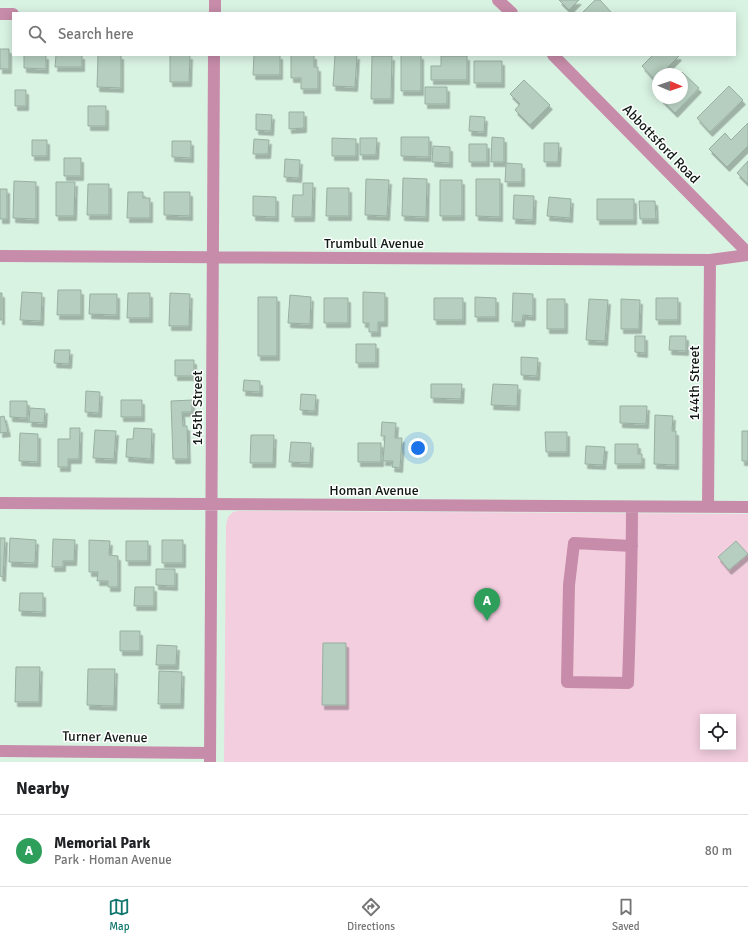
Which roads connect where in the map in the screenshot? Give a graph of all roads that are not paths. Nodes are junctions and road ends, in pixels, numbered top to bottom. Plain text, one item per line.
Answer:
1 (215, 0) edge
2 (498, 0) edge
3 (215, 12) edge
4 (511, 12) edge
5 (0, 14) edge
6 (12, 14) edge
7 (214, 56) edge
8 (554, 56) edge
9 (748, 254) edge
10 (0, 256) edge
11 (213, 257) junction
12 (710, 260) junction
13 (0, 503) edge
14 (212, 504) junction
15 (632, 507) junction
16 (708, 507) junction
17 (748, 508) edge
18 (632, 546) junction
19 (0, 750) edge
20 (210, 758) edge

1 - 3 street
2 - 4 street
5 - 6 street
7 - 11 street, 145th Street
8 - 9 street, Abbottsford Road
9 - 12 street, Trumbull Avenue
10 - 11 street, Trumbull Avenue
11 - 12 street, Trumbull Avenue
11 - 14 street, 145th Street
12 - 16 street, 144th Street
13 - 14 street, Homan Avenue
14 - 15 street, Homan Avenue
14 - 20 street, 145th Street
15 - 16 street, Homan Avenue
15 - 18 street
16 - 17 street, Homan Avenue
18 - 18 street
19 - 20 street, Turner Avenue

